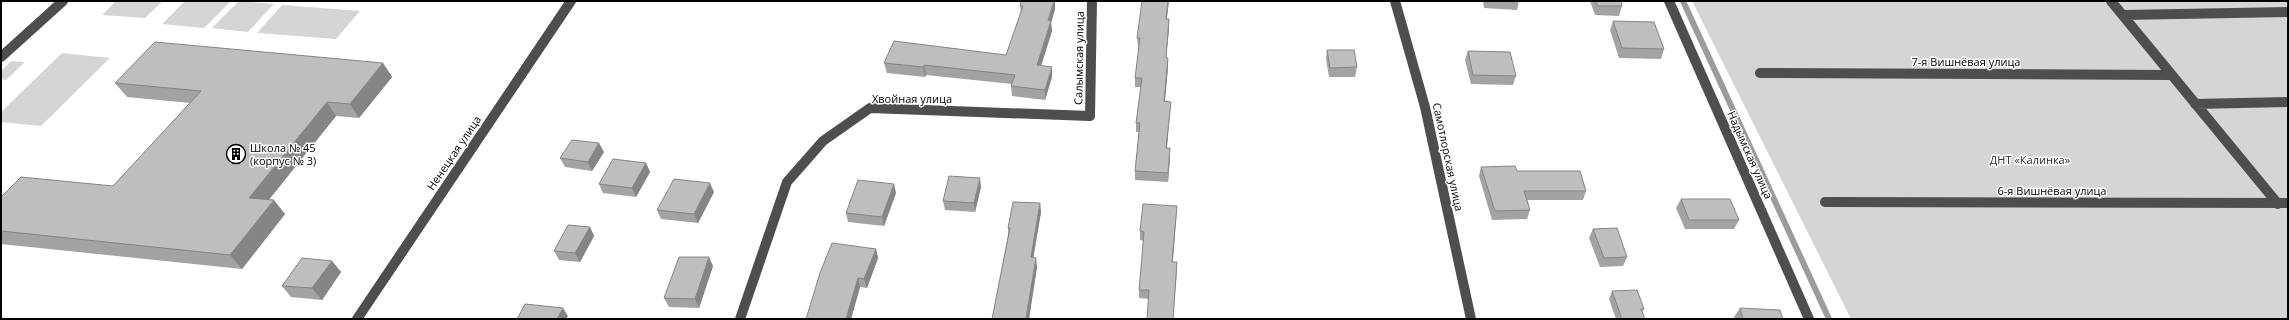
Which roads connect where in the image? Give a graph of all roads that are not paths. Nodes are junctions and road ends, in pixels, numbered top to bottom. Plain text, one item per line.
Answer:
1 (63, 1) edge
2 (571, 1) edge
3 (1092, 1) edge
4 (1395, 1) edge
5 (1669, 1) edge
6 (2111, 1) edge
7 (2288, 12) edge
8 (2123, 15) junction
9 (1, 57) edge
10 (1760, 73) dead end
11 (2171, 75) junction
12 (2288, 102) edge
13 (2195, 104) junction
14 (1090, 116) joint
15 (1826, 202) dead end
16 (2283, 203) edge
17 (357, 319) edge
18 (740, 319) edge
19 (1471, 319) edge
20 (1809, 319) edge

1 - 9 street
2 - 17 street, Ненецкая улица
3 - 14 street, Салымская улица
4 - 19 street, Самотлорская улица
5 - 20 street, Надымская улица
6 - 8 street
7 - 8 street
8 - 11 street
10 - 11 street, 7-я Вишнёвая улица
11 - 13 street
12 - 13 street
13 - 16 street
14 - 18 street, Хвойная улица
15 - 16 street, 6-я Вишнёвая улица

